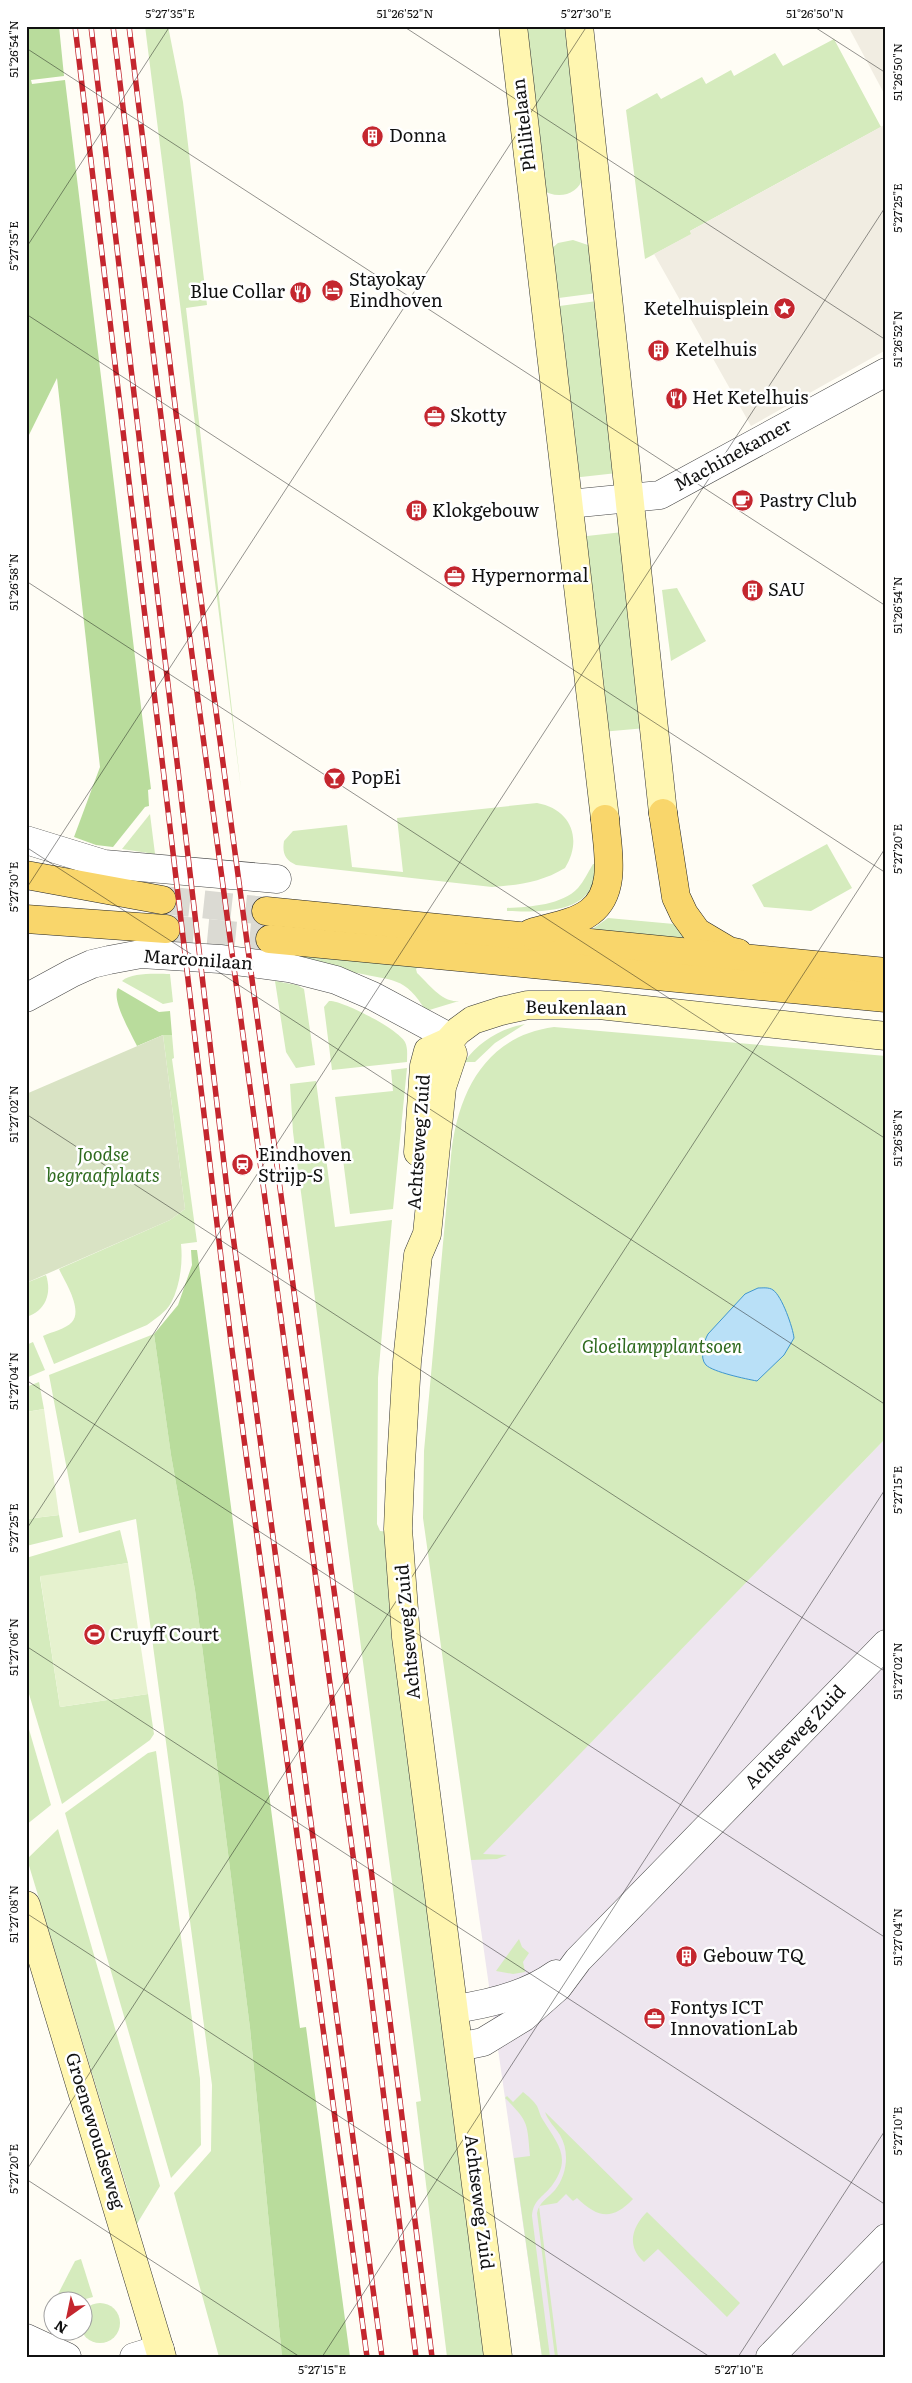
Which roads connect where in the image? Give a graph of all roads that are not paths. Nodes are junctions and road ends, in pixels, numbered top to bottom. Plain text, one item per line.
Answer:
1 (513, 26) edge
2 (579, 26) edge
3 (886, 372) edge
4 (630, 498) junction
5 (569, 504) junction
6 (663, 813) joint
7 (605, 819) joint
8 (26, 840) edge
9 (56, 851) junction
10 (30, 876) edge
11 (277, 879) dead end
12 (162, 900) tunnel mouth
13 (266, 911) tunnel mouth
14 (26, 919) edge
15 (166, 929) tunnel mouth
16 (518, 937) junction
17 (270, 939) tunnel mouth
18 (778, 963) junction
19 (886, 972) edge
20 (26, 998) edge
21 (886, 998) edge
22 (886, 1036) edge
23 (449, 1040) junction
24 (886, 1644) edge
25 (26, 1905) edge
26 (578, 1960) junction
27 (454, 2009) junction
28 (459, 2047) junction
29 (886, 2238) edge
30 (26, 2338) edge
31 (161, 2353) edge
32 (67, 2357) edge
33 (134, 2357) edge
34 (498, 2357) edge
35 (770, 2357) edge

1 - 5 street, Philitelaan
2 - 4 street
3 - 4 street, Machinekamer
4 - 5 street, Machinekamer
4 - 6 street
5 - 7 street
6 - 18 main road
7 - 16 main road
8 - 9 street
9 - 10 street
9 - 11 street
10 - 12 main road
13 - 16 main road
14 - 15 main road, Marconilaan
16 - 18 main road
17 - 21 main road, Beukenlaan
18 - 19 main road
20 - 23 street, Marconilaan
22 - 23 street, Beukenlaan
23 - 27 street, Achtseweg Zuid
24 - 26 street, Achtseweg Zuid
25 - 31 street, Groenewoudseweg
26 - 27 street, Achtseweg Zuid
26 - 28 street, Achtseweg Zuid
27 - 28 street, Achtseweg Zuid
28 - 34 street, Achtseweg Zuid
29 - 35 street
30 - 32 street
31 - 33 street

